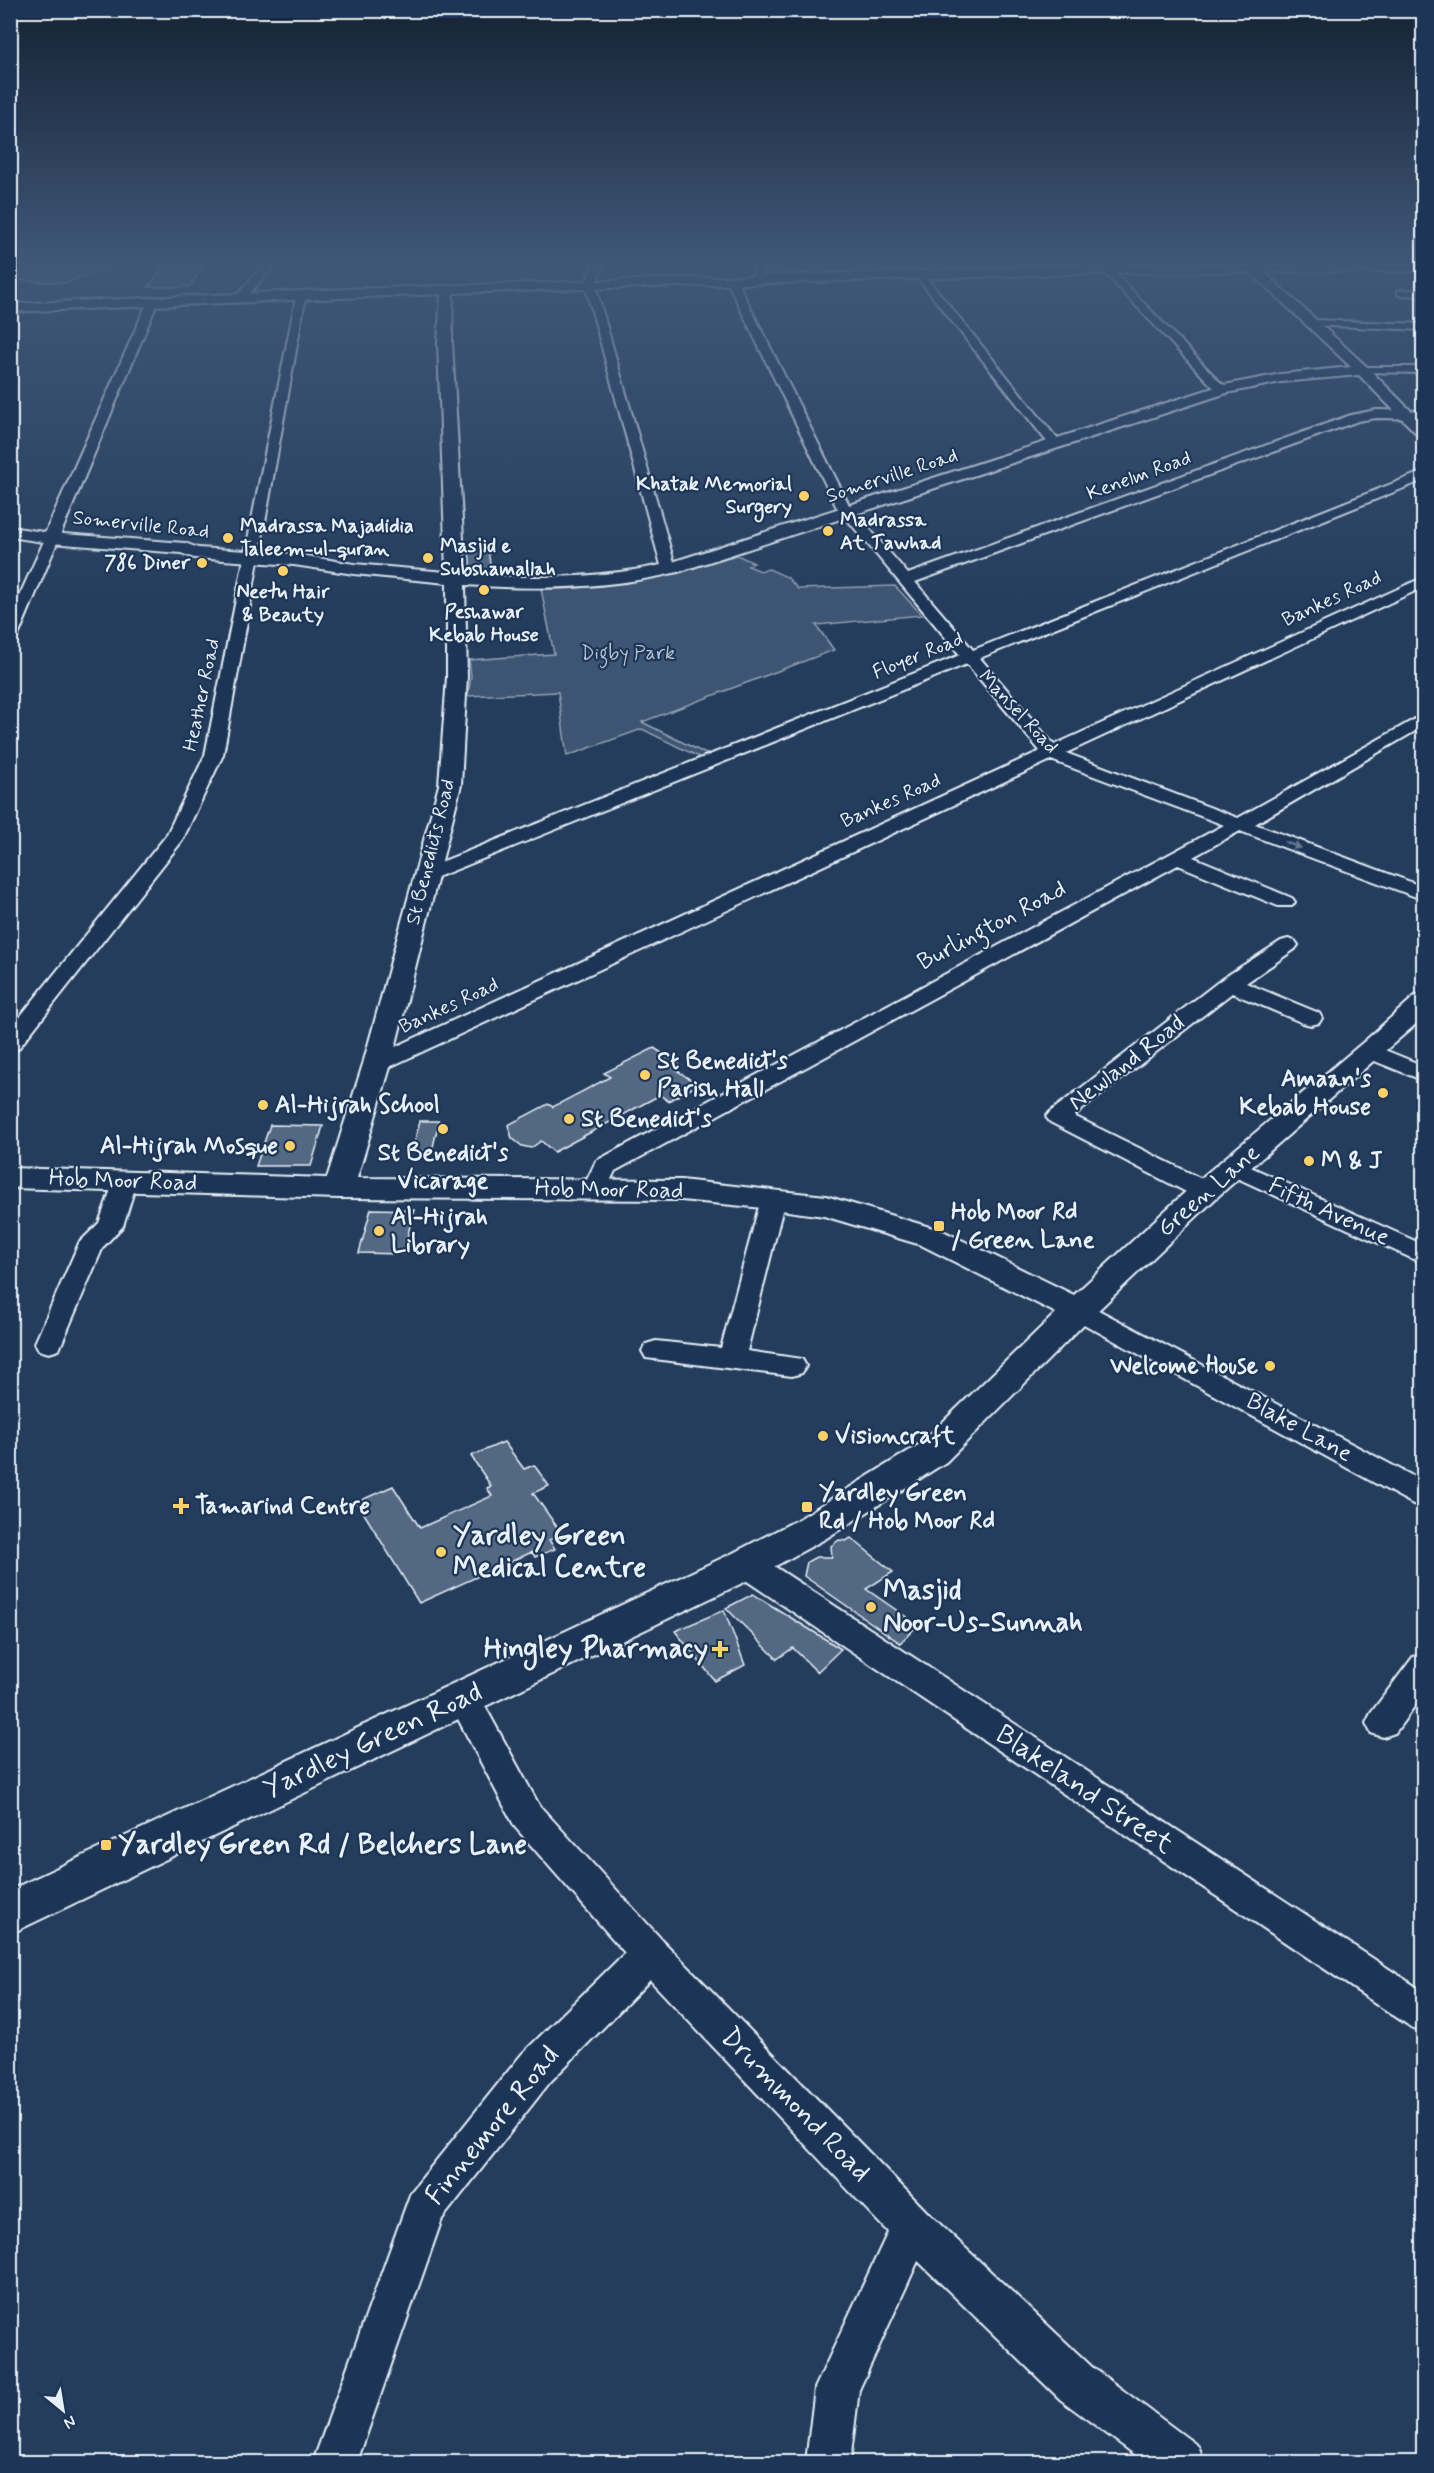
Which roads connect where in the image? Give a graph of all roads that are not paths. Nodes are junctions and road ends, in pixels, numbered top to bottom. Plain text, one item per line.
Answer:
1 (118, 380) edge
2 (284, 380) edge
3 (447, 380) edge
4 (617, 380) edge
5 (782, 380) edge
6 (1004, 380) edge
7 (1213, 380) edge
8 (1269, 380) edge
9 (1372, 380) edge
10 (1224, 389) junction
11 (1404, 415) junction
12 (1424, 415) edge
13 (1424, 433) edge
14 (1055, 444) junction
15 (1424, 475) edge
16 (848, 512) junction
17 (10, 532) edge
18 (50, 538) junction
19 (250, 557) junction
20 (669, 569) junction
21 (456, 578) junction
22 (905, 580) junction
23 (1424, 581) edge
24 (10, 636) edge
25 (969, 658) junction
26 (1424, 719) edge
27 (1052, 754) junction
28 (1238, 824) junction
29 (1176, 857) junction
30 (428, 874) junction
31 (1424, 894) edge
32 (1285, 902) dead end
33 (1288, 945) dead end
34 (1230, 984) junction
35 (1424, 1002) edge
36 (1311, 1018) dead end
37 (10, 1044) edge
38 (1370, 1051) junction
39 (377, 1064) junction
40 (1424, 1074) edge
41 (1235, 1168) junction
42 (10, 1178) edge
43 (125, 1181) junction
44 (339, 1188) junction
45 (596, 1188) junction
46 (1205, 1191) junction
47 (772, 1199) junction
48 (1424, 1256) edge
49 (1078, 1310) junction
50 (49, 1343) dead end
51 (656, 1351) dead end
52 (732, 1358) junction
53 (792, 1366) dead end
54 (1424, 1496) edge
55 (746, 1564) junction
56 (1424, 1667) edge
57 (463, 1698) junction
58 (1383, 1723) dead end
59 (10, 1913) edge
60 (650, 1954) junction
61 (1424, 2014) edge
62 (912, 2227) junction
63 (335, 2463) edge
64 (828, 2463) edge
65 (1182, 2463) edge

1 - 18 street
2 - 19 street, Heather Road
3 - 21 street, St Benedicts Road
4 - 20 street
5 - 16 street, Mansel Road
6 - 14 street
7 - 10 street
8 - 10 street, Somerville Road
9 - 11 street
10 - 14 street, Somerville Road
11 - 12 street, Kenelm Road
11 - 13 street
11 - 22 street, Kenelm Road
14 - 16 street, Somerville Road
15 - 25 street, Floyer Road
16 - 20 street, Somerville Road
16 - 22 street, Mansel Road
17 - 18 street, Somerville Road
18 - 19 street, Somerville Road
18 - 24 street
19 - 21 street, Somerville Road
19 - 37 street, Heather Road
20 - 21 street, Somerville Road
21 - 30 street, St Benedicts Road
22 - 25 street, Mansel Road
23 - 27 street, Bankes Road
25 - 27 street, Mansel Road
25 - 30 street, Floyer Road
26 - 28 street, Burlington Road
27 - 28 street, Mansel Road
27 - 39 street, Bankes Road
28 - 29 street, Burlington Road
28 -> 31 street, Mansel Road
29 - 32 street
29 - 45 street, Burlington Road
30 - 39 street, St Benedicts Road
33 - 34 street
34 - 36 street
34 - 46 street, Newland Road
35 - 38 street, Green Lane
38 - 40 street
38 - 41 street, Green Lane
39 - 44 street, St Benedicts Road
41 - 46 street, Green Lane
41 - 48 street, Fifth Avenue
42 - 43 street, Hob Moor Road
43 - 44 street, Hob Moor Road
43 - 50 street
44 - 45 street, Hob Moor Road
45 - 47 street, Hob Moor Road
46 - 49 street, Green Lane
47 - 49 street, Hob Moor Road
47 - 52 street
49 - 54 street, Blake Lane
49 - 55 street, Yardley Green Road
51 - 52 street
52 - 53 street
55 - 57 street, Yardley Green Road
55 - 61 street, Blakeland Street
56 - 58 street
57 - 59 street, Yardley Green Road
57 - 60 street, Drummond Road
60 - 62 street, Drummond Road
60 - 63 street, Finnemore Road
62 - 64 street
62 - 65 street, Drummond Road

